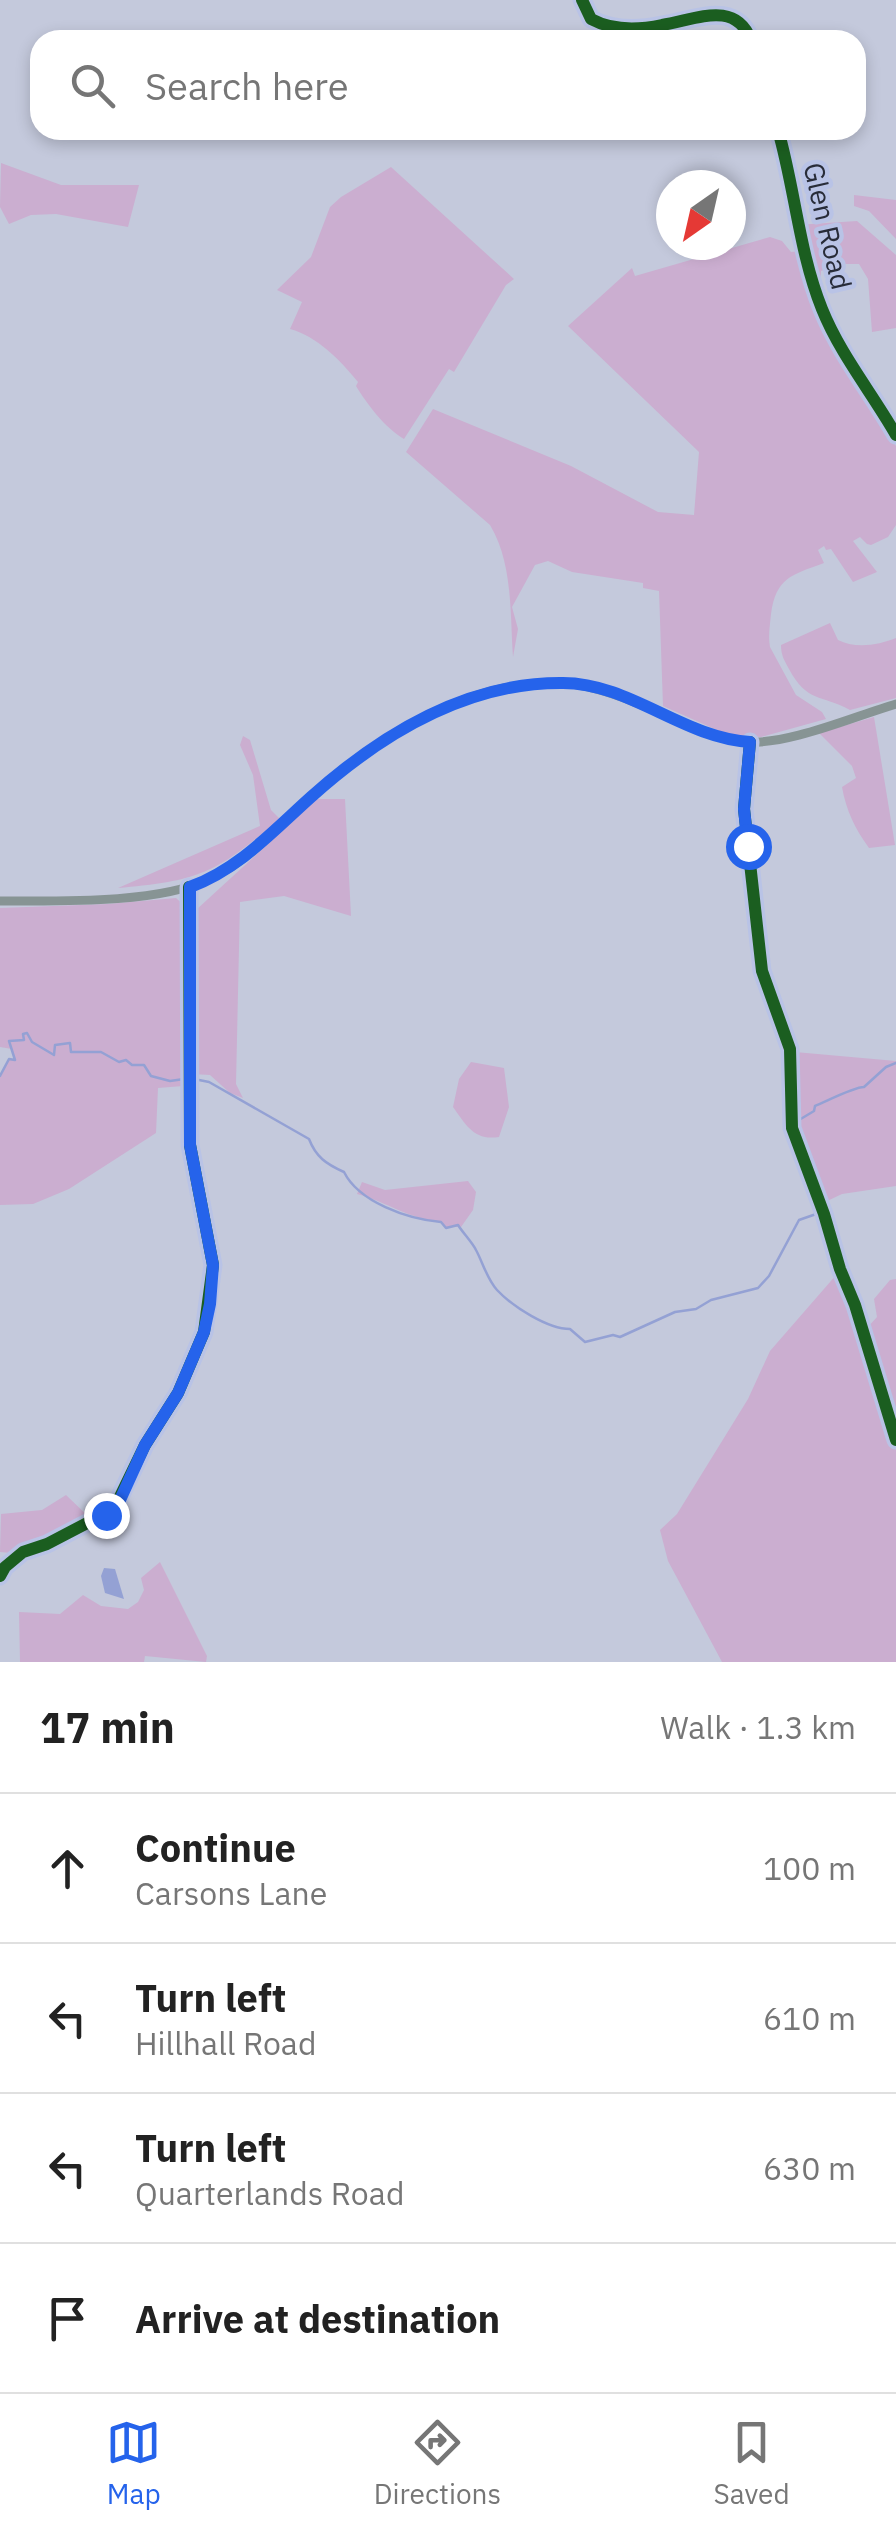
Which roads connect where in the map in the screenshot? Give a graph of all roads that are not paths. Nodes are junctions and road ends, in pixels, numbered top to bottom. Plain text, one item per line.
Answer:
1 (582, 0) edge
2 (747, 30) edge
3 (781, 140) edge
4 (896, 435) edge
5 (896, 704) edge
6 (750, 742) junction
7 (190, 887) junction
8 (0, 901) edge
9 (896, 1440) edge
10 (0, 1576) edge

1 - 2 street
3 - 4 street, Glen Road
5 - 6 main road
6 - 7 main road
6 - 9 street
7 - 8 main road
7 - 10 street

